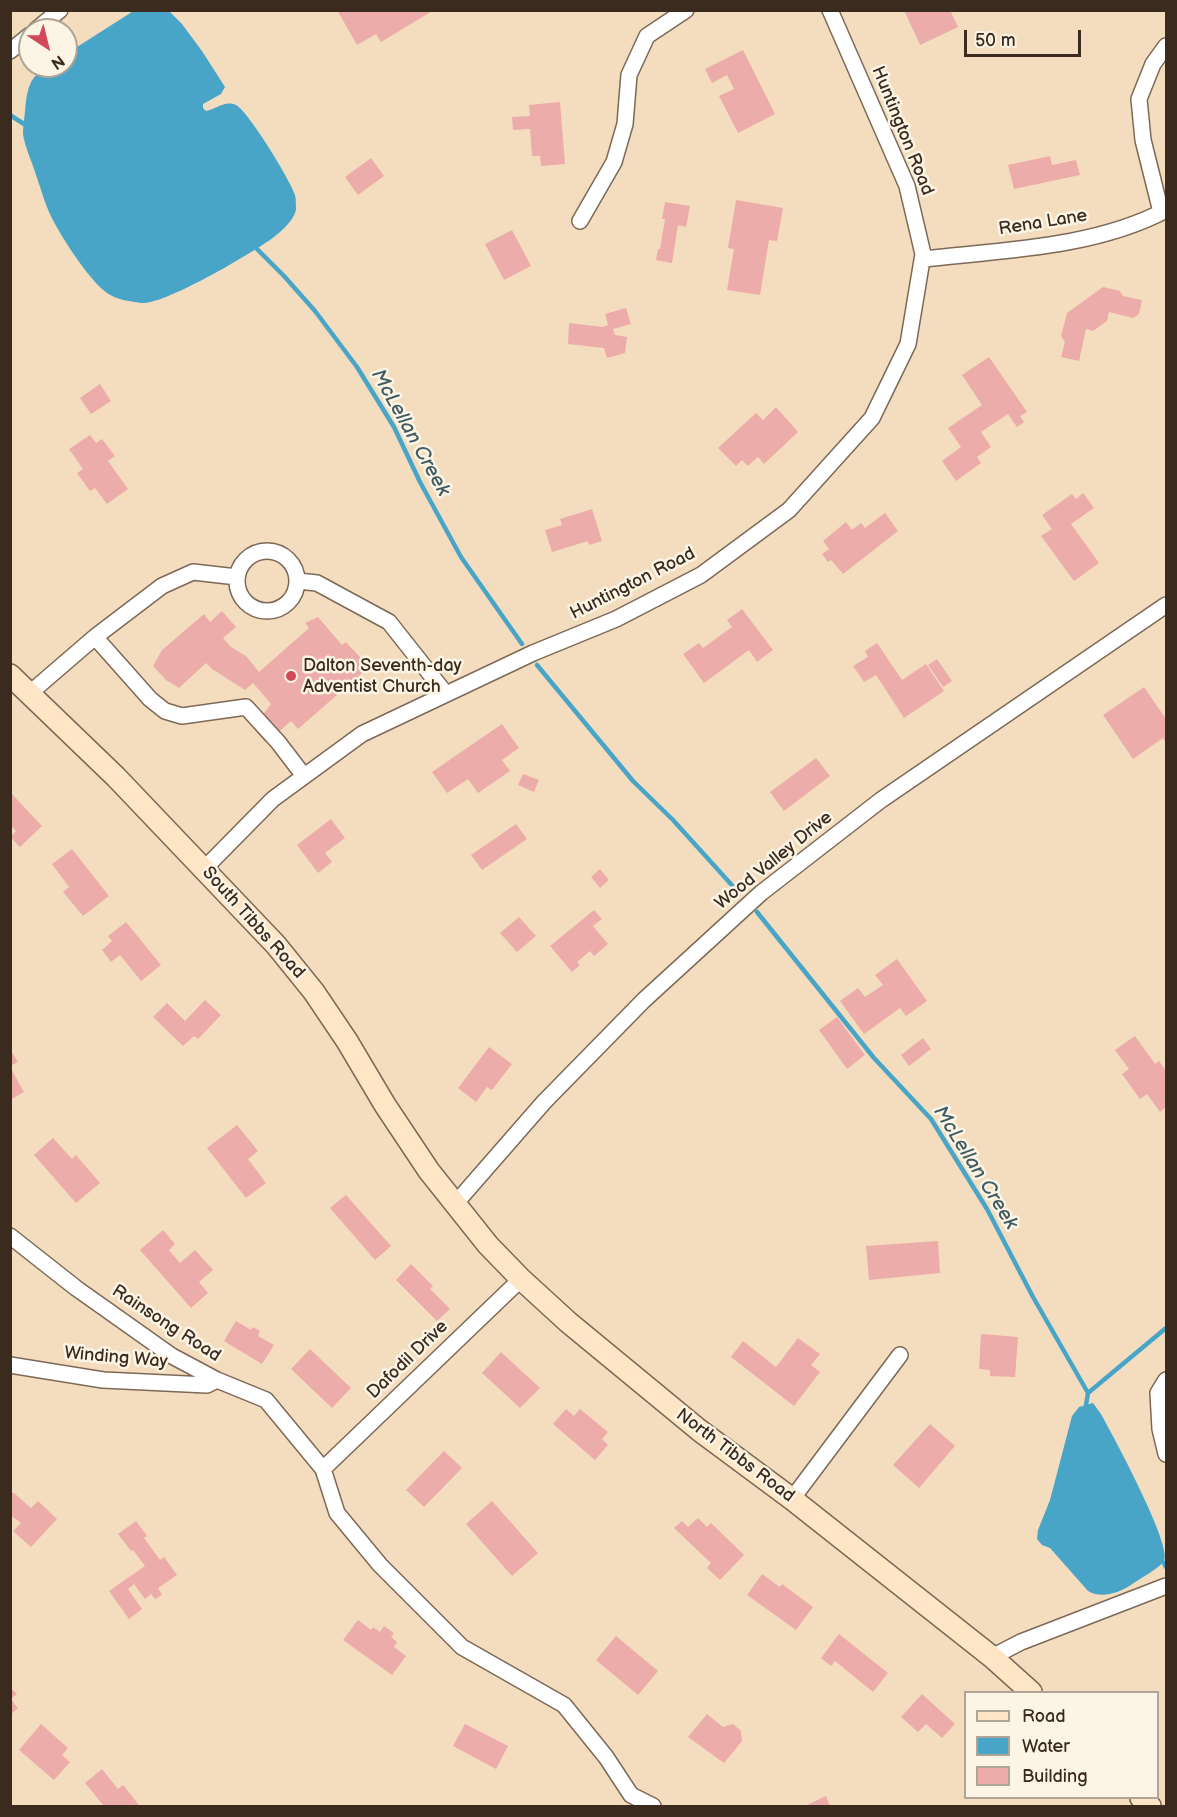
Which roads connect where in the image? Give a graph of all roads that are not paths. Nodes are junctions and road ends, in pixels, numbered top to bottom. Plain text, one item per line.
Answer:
1 (686, 10) edge
2 (830, 10) edge
3 (1167, 46) edge
4 (1164, 211) edge
5 (580, 221) dead end
6 (923, 259) junction
7 (237, 577) junction
8 (298, 581) junction
9 (1167, 605) edge
10 (95, 637) junction
11 (10, 675) edge
12 (30, 693) junction
13 (446, 694) junction
14 (304, 776) junction
15 (205, 868) junction
16 (454, 1204) junction
17 (10, 1236) edge
18 (521, 1279) junction
19 (900, 1355) dead end
20 (10, 1365) edge
21 (217, 1380) junction
22 (1167, 1380) edge
23 (1167, 1454) edge
24 (322, 1469) junction
25 (792, 1499) junction
26 (1165, 1587) edge
27 (992, 1657) junction
28 (1029, 1691) edge
29 (653, 1806) edge

1 - 5 street
2 - 6 street, Huntington Road
3 - 4 street
4 - 6 street, Rena Lane
6 - 13 street, Huntington Road
7 - 8 street
7 - 8 street
7 - 10 street
8 - 13 street
9 - 16 street, Wood Valley Drive
10 - 12 street
10 - 14 street
11 - 12 street, South Tibbs Road
12 - 15 street, South Tibbs Road
13 - 14 street, Huntington Road
14 - 15 street, Huntington Road
15 - 16 street, South Tibbs Road
16 - 18 street, North Tibbs Road
17 - 21 street, Rainsong Road
18 - 24 street, Dafodil Drive
18 - 25 street, North Tibbs Road
19 - 25 street
20 - 21 street, Winding Way
21 - 24 street, Rainsong Road
22 - 23 street
24 - 29 street
25 - 27 street, North Tibbs Road
26 - 27 street
27 - 28 street, North Tibbs Road

